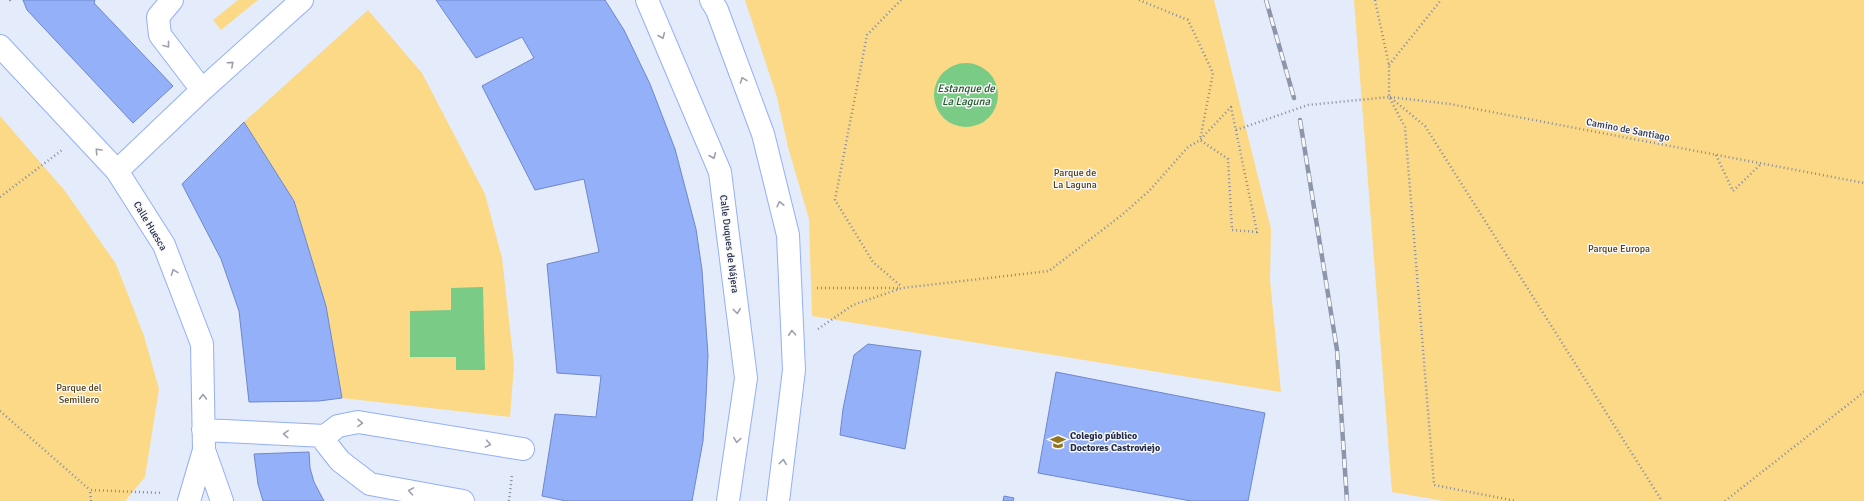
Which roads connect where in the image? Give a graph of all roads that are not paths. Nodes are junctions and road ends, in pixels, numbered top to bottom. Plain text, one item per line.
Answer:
1 (172, 0) edge
2 (302, 0) edge
3 (647, 0) edge
4 (710, 0) edge
5 (0, 46) edge
6 (202, 90) junction
7 (117, 172) junction
8 (325, 436) junction
9 (203, 440) junction
10 (523, 449) dead end
11 (190, 497) edge
12 (222, 501) edge
13 (463, 501) edge
14 (728, 501) edge
15 (778, 501) edge

1 -> 6 street
6 -> 2 street
3 -> 14 street, Calle Duques de Nájera
15 -> 4 street
7 -> 5 street, Calle Huesca
6 - 7 street
9 -> 7 street, Calle Huesca
8 -> 9 street
8 -> 10 street
13 -> 8 street
9 - 11 street, Calle Huesca
9 - 12 street, Calle Huesca

